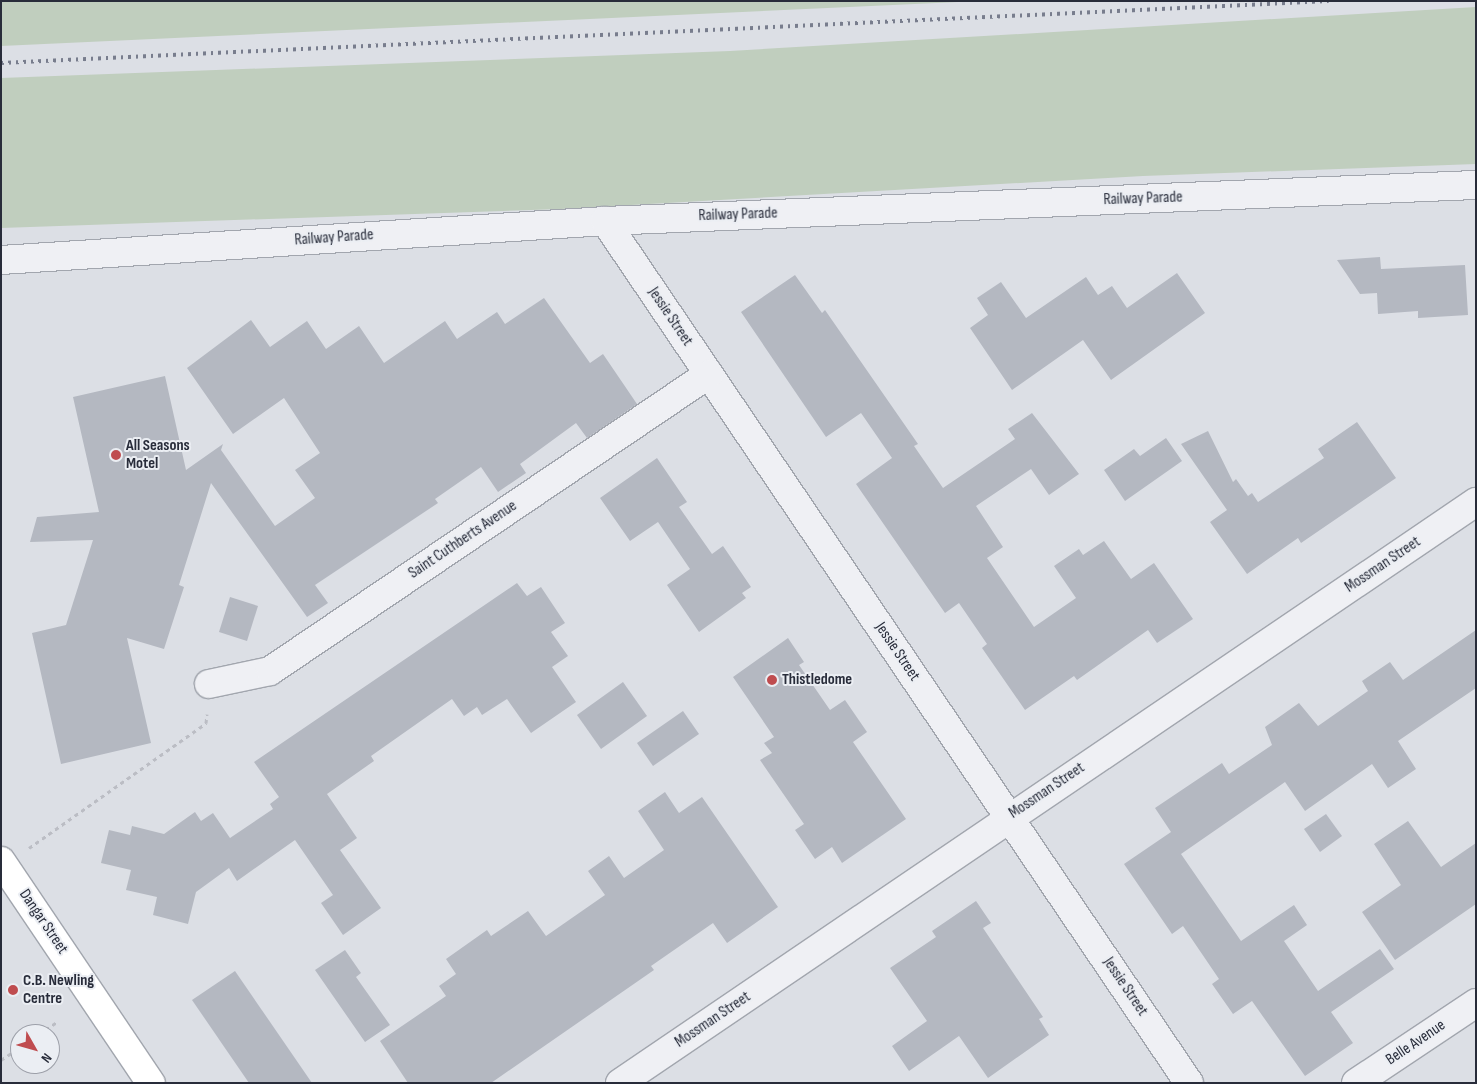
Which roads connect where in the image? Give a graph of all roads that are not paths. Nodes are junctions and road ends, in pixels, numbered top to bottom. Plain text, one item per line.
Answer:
1 (1476, 185) edge
2 (605, 221) junction
3 (1, 260) edge
4 (709, 374) junction
5 (1476, 502) edge
6 (209, 684) dead end
7 (1009, 816) junction
8 (13, 856) edge
9 (1476, 1003) edge
10 (151, 1083) edge
11 (620, 1083) edge
12 (1190, 1083) edge
13 (1356, 1083) edge

1 - 2 street, Railway Parade
2 - 3 street, Railway Parade
2 - 4 street, Jessie Street
4 - 6 street, Saint Cuthberts Avenue
4 - 7 street, Jessie Street
5 - 7 street, Mossman Street
7 - 11 street, Mossman Street
7 - 12 street, Jessie Street
8 - 10 main road, Dangar Street
9 - 13 street, Belle Avenue

